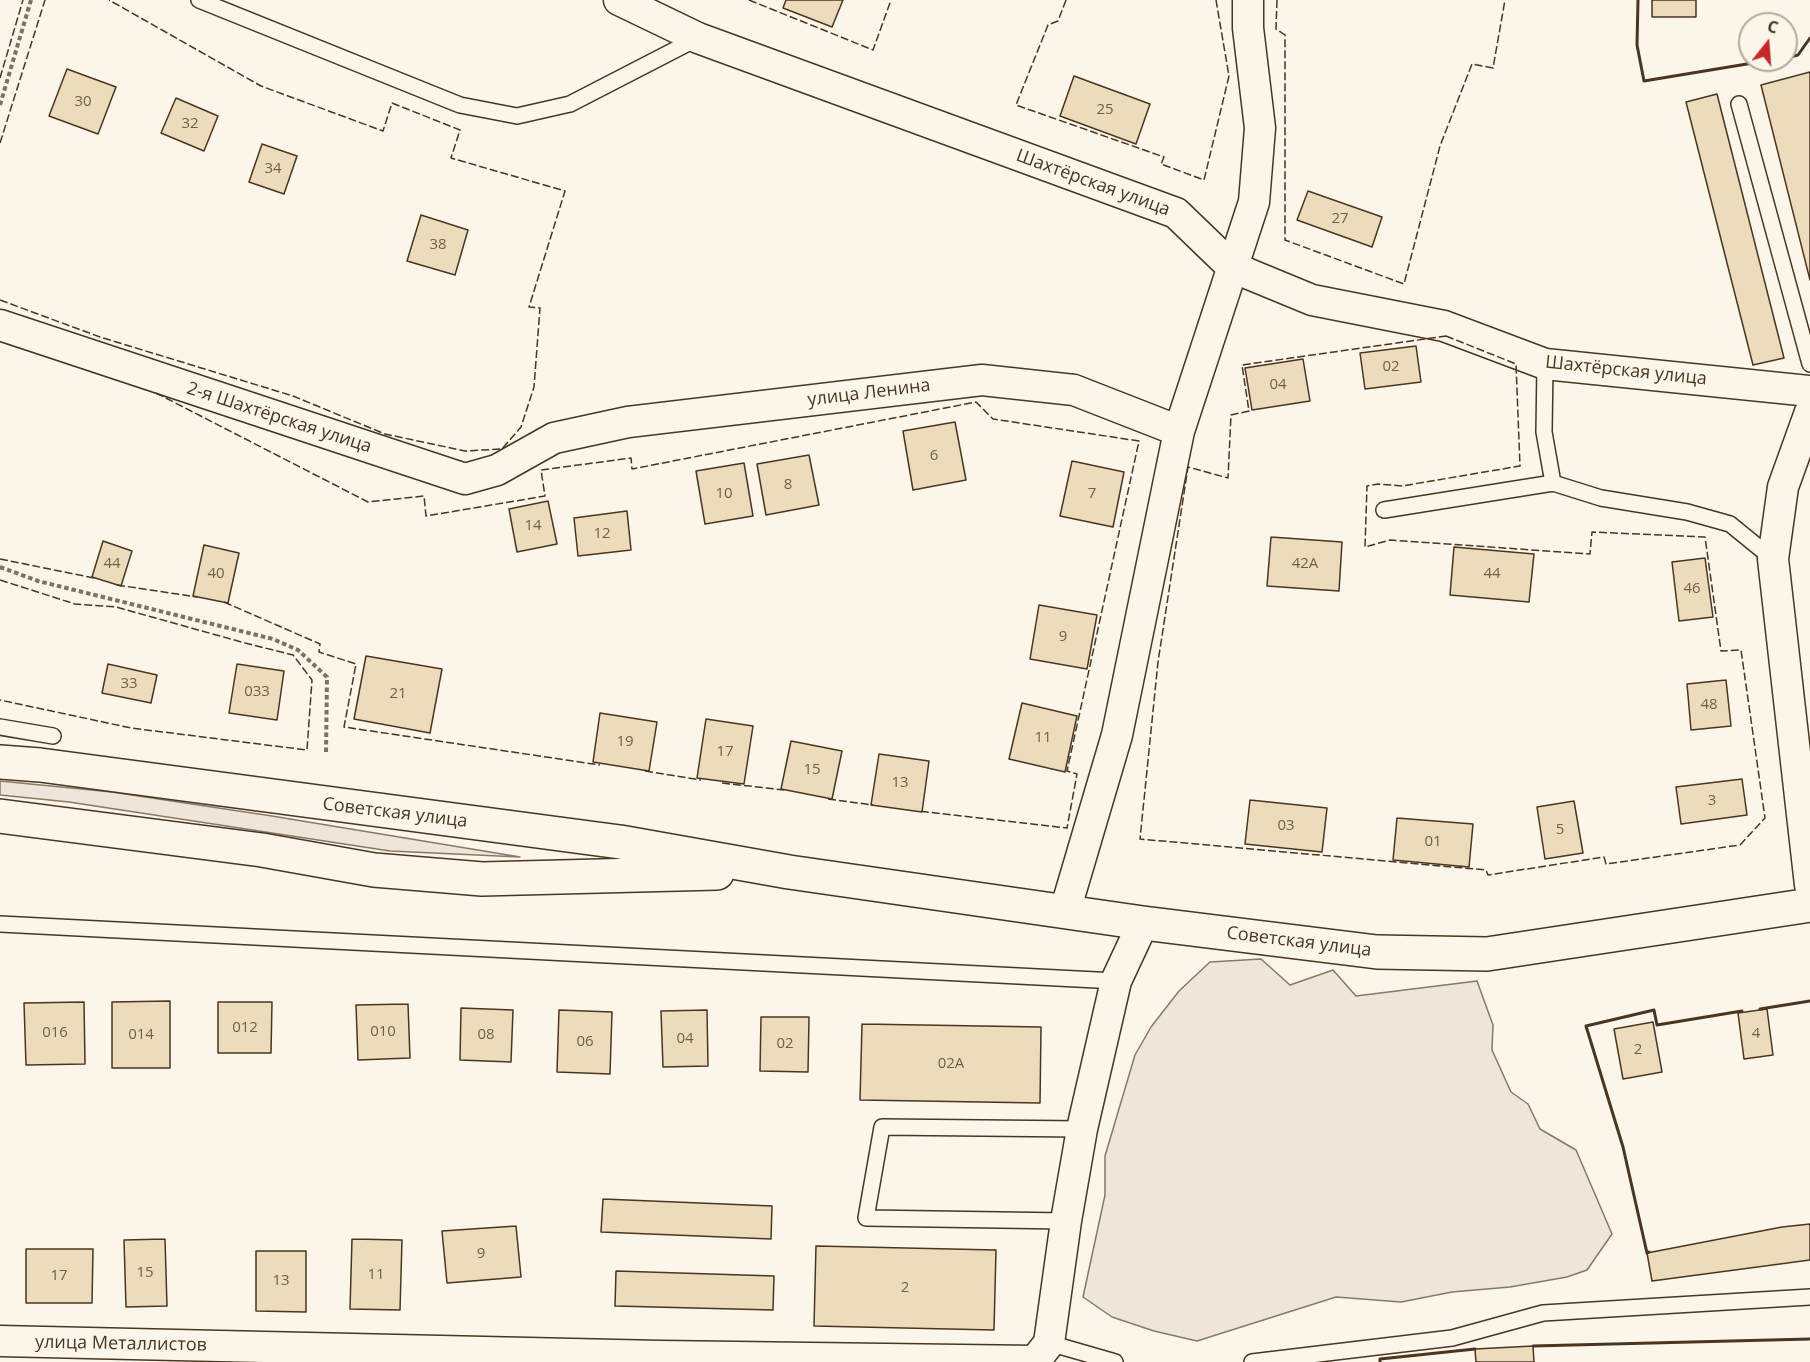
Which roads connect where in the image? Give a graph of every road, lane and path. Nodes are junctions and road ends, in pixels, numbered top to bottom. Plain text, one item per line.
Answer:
1 (31, 0) edge
2 (199, 0) edge
3 (619, 0) edge
4 (1248, 0) edge
5 (698, 38) junction
6 (1739, 104) dead end
7 (0, 105) edge
8 (1232, 267) junction
9 (0, 325) edge
10 (1545, 364) junction
11 (1810, 364) edge
12 (1810, 391) edge
13 (1810, 412) edge
14 (1179, 431) junction
15 (554, 438) joint
16 (1553, 483) junction
17 (1384, 510) dead end
18 (1773, 559) junction
19 (0, 567) edge
20 (0, 727) edge
21 (53, 736) dead end
22 (326, 753) dead end
23 (0, 762) edge
24 (0, 816) edge
25 (789, 872) junction
26 (1810, 885) edge
27 (1810, 905) edge
28 (1065, 911) junction
29 (1143, 923) junction
30 (0, 924) edge
31 (1116, 981) junction
32 (1082, 1129) junction
33 (1066, 1221) junction
34 (1810, 1297) edge
35 (0, 1341) edge
36 (1040, 1355) edge
37 (660, 1359) edge
38 (1115, 1362) edge
39 (1252, 1362) edge

1 - 7 path
2 - 5 lane
3 - 5 street, Шахтёрская улица
4 - 8 street
5 - 8 street, Шахтёрская улица
6 - 11 lane
8 - 10 street, Шахтёрская улица
8 - 14 street
9 - 15 street, 2-я Шахтёрская улица
10 - 12 street, Шахтёрская улица
10 - 16 lane
13 - 18 street
14 - 15 street, улица Ленина
14 - 28 street
16 - 17 lane
16 - 18 lane
18 - 26 street
19 - 22 path
20 - 21 lane
23 - 25 main road, Советская улица
24 - 25 main road, Советская улица
25 - 28 main road, Советская улица
27 - 29 main road, Советская улица
28 - 29 main road, Советская улица
29 - 31 street
30 - 31 lane
31 - 32 street
32 - 33 street
32 - 33 lane
33 - 36 street
34 - 39 lane
35 - 37 street, улица Металлистов
36 - 37 street, улица Металлистов
36 - 38 lane

